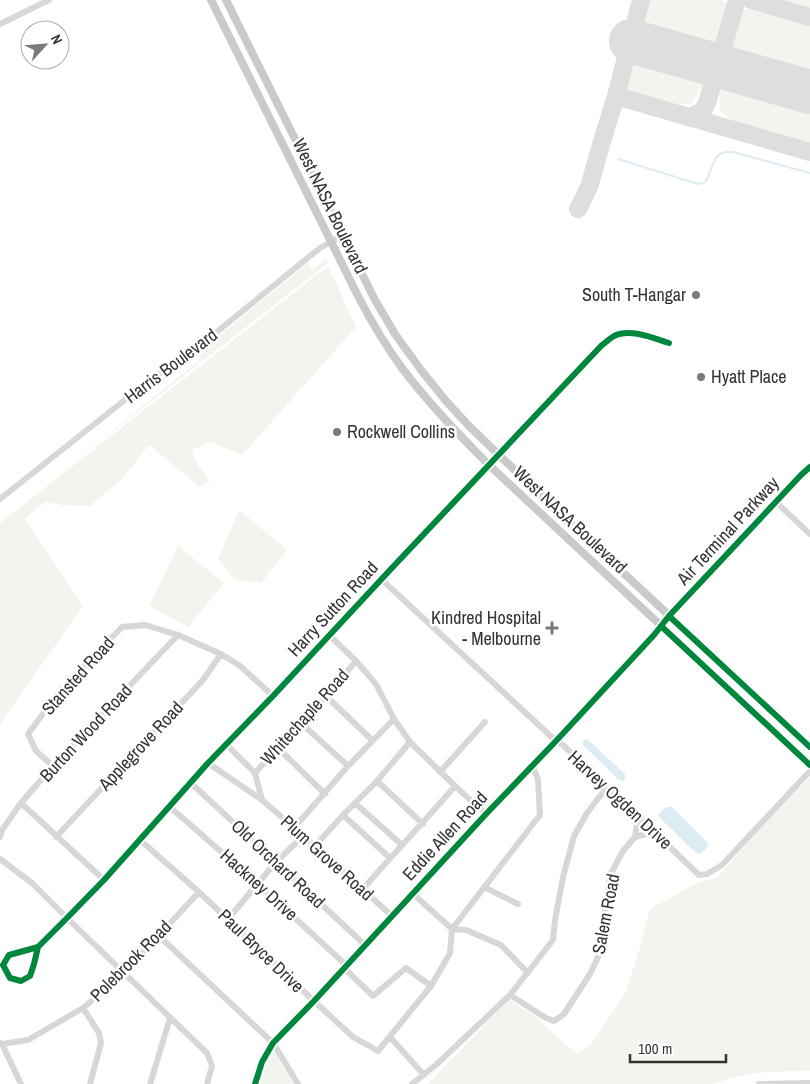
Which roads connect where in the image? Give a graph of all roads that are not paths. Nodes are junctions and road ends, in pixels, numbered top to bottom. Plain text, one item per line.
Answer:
1 (49, 0) edge
2 (210, 0) edge
3 (226, 0) edge
4 (0, 24) edge
5 (296, 141) junction
6 (284, 146) junction
7 (342, 235) junction
8 (330, 241) junction
9 (669, 343) dead end
10 (498, 455) junction
11 (489, 465) junction
12 (810, 467) edge
13 (0, 499) edge
14 (776, 502) junction
15 (810, 534) edge
16 (381, 579) junction
17 (669, 616) junction
18 (661, 626) junction
19 (329, 635) junction
20 (178, 636) junction
21 (222, 654) junction
22 (356, 662) junction
23 (273, 696) junction
24 (326, 696) junction
25 (394, 719) junction
26 (485, 722) dead end
27 (301, 723) junction
28 (372, 740) junction
29 (556, 741) junction
30 (410, 742) junction
31 (226, 744) junction
32 (810, 747) edge
33 (278, 748) junction
34 (208, 763) junction
35 (53, 766) junction
36 (348, 766) junction
37 (532, 766) junction
38 (810, 766) edge
39 (810, 771) edge
40 (440, 772) junction
41 (255, 773) junction
42 (377, 781) junction
43 (191, 782) junction
44 (455, 786) junction
45 (607, 787) junction
46 (324, 794) junction
47 (262, 800) junction
48 (21, 803) junction
49 (355, 803) junction
50 (170, 807) junction
51 (486, 814) junction
52 (343, 815) junction
53 (638, 817) junction
54 (423, 824) junction
55 (294, 828) junction
56 (654, 832) junction
57 (0, 836) edge
58 (303, 836) junction
59 (56, 837) junction
60 (635, 837) junction
61 (140, 840) junction
62 (402, 845) junction
63 (315, 846) junction
64 (390, 858) junction
65 (0, 859) edge
66 (276, 862) junction
67 (104, 880) junction
68 (258, 884) junction
69 (484, 887) junction
70 (363, 889) junction
71 (199, 892) junction
72 (412, 893) junction
73 (518, 904) dead end
74 (392, 916) junction
75 (67, 918) junction
76 (228, 919) junction
77 (452, 929) junction
78 (159, 936) junction
79 (365, 945) junction
80 (38, 947) junction
81 (345, 966) junction
82 (124, 973) junction
83 (528, 973) junction
84 (431, 986) junction
85 (510, 995) junction
86 (314, 1001) junction
87 (83, 1008) junction
88 (170, 1018) junction
89 (390, 1037) junction
90 (273, 1043) junction
91 (1, 1044) edge
92 (424, 1075) junction
93 (776, 1083) edge
94 (810, 1083) edge
95 (21, 1084) edge
96 (90, 1084) edge
97 (150, 1084) edge
98 (207, 1084) edge
99 (255, 1084) edge
100 (298, 1084) edge
101 (412, 1084) edge
102 (759, 1084) edge

1 - 4 street
2 - 6 main road, West NASA Boulevard
3 - 5 main road, West NASA Boulevard
5 - 6 main road
5 - 7 main road, West NASA Boulevard
6 - 8 main road, West NASA Boulevard
7 - 8 street, Harris Boulevard
7 - 10 main road, West NASA Boulevard
8 - 11 main road, West NASA Boulevard
8 - 13 street, Harris Boulevard
9 - 10 street, Harry Sutton Road
10 - 11 street, Harry Sutton Road
10 - 17 main road, West NASA Boulevard
11 - 16 street, Harry Sutton Road
11 - 18 main road, West NASA Boulevard
12 - 14 street, Air Terminal Parkway
14 - 15 street
14 - 17 street, Air Terminal Parkway
16 - 19 street, Harry Sutton Road
16 - 29 street, Harvey Ogden Drive
17 - 18 street, Eddie Allen Road
17 - 32 main road, West NASA Boulevard
18 - 29 street, Eddie Allen Road
18 - 38 main road, West NASA Boulevard
19 - 22 street
19 - 23 street, Harry Sutton Road
20 - 21 street, Stansted Road
20 - 35 street, Burton Wood Road
20 - 35 street, Stansted Road
21 - 23 street, Stansted Road
21 - 59 street, Applegrove Road
22 - 24 street, Whitechaple Road
22 - 25 street
23 - 31 street, Harry Sutton Road
24 - 27 street, Whitechaple Road
24 - 28 street
25 - 28 street
25 - 30 street
26 - 40 street
27 - 33 street, Whitechaple Road
27 - 36 street
28 - 36 street
29 - 37 street, Eddie Allen Road
29 - 45 street, Harvey Ogden Drive
30 - 40 street
30 - 42 street
31 - 34 street, Harry Sutton Road
31 - 41 street
33 - 41 street, Whitechaple Road
33 - 46 street
34 - 43 street, Harry Sutton Road
34 - 47 street, Plum Grove Road
35 - 48 street, Burton Wood Road
36 - 46 street
37 - 51 street, Eddie Allen Road
37 - 69 street
39 - 56 street, Harvey Ogden Drive
40 - 44 street
41 - 47 street
42 - 49 street
42 - 54 street
43 - 50 street, Harry Sutton Road
43 - 66 street, Old Orchard Road
44 - 51 street
44 - 54 street
45 - 53 street, Harvey Ogden Drive
45 - 83 street
46 - 55 street
47 - 55 street, Plum Grove Road
48 - 57 street, Burton Wood Road
48 - 59 street
49 - 52 street
49 - 62 street
50 - 61 street, Harry Sutton Road
50 - 68 street, Hackney Drive
51 - 72 street, Eddie Allen Road
52 - 63 street
52 - 64 street
53 - 56 street, Harvey Ogden Drive
53 - 60 street, Salem Road
54 - 62 street
55 - 58 street, Plum Grove Road
56 - 60 street
58 - 63 street, Plum Grove Road
58 - 66 street
59 - 67 street
60 - 85 street, Salem Road
61 - 67 street, Harry Sutton Road
61 - 71 street, Paul Bryce Drive
62 - 64 street
63 - 70 street, Plum Grove Road
64 - 70 street
65 - 75 street
66 - 68 street
66 - 79 street, Old Orchard Road
67 - 75 street, Harry Sutton Road
68 - 76 street
68 - 81 street, Hackney Drive
69 - 73 street
69 - 77 street
70 - 74 street, Plum Grove Road
71 - 76 street, Paul Bryce Drive
71 - 78 street, Polebrook Road
72 - 74 street, Eddie Allen Road
72 - 77 street
74 - 79 street, Eddie Allen Road
75 - 80 street, Harry Sutton Road
75 - 82 street
76 - 86 street, Paul Bryce Drive
77 - 83 street
77 - 84 street, Paul Bryce Drive
78 - 82 street, Polebrook Road
78 - 90 street
79 - 81 street, Eddie Allen Road
80 - 80 street, Harry Sutton Road
81 - 84 street, Hackney Drive
81 - 86 street, Eddie Allen Road
82 - 87 street, Polebrook Road
82 - 88 street
83 - 85 street
84 - 89 street, Paul Bryce Drive
85 - 92 street
86 - 89 street, Paul Bryce Drive
86 - 90 street, Eddie Allen Road
87 - 91 street, Polebrook Road
87 - 96 street
88 - 97 street
88 - 98 street
89 - 92 street
90 - 99 street, Eddie Allen Road
90 - 100 street
91 - 95 street
92 - 101 street
93 - 94 street
93 - 102 street

